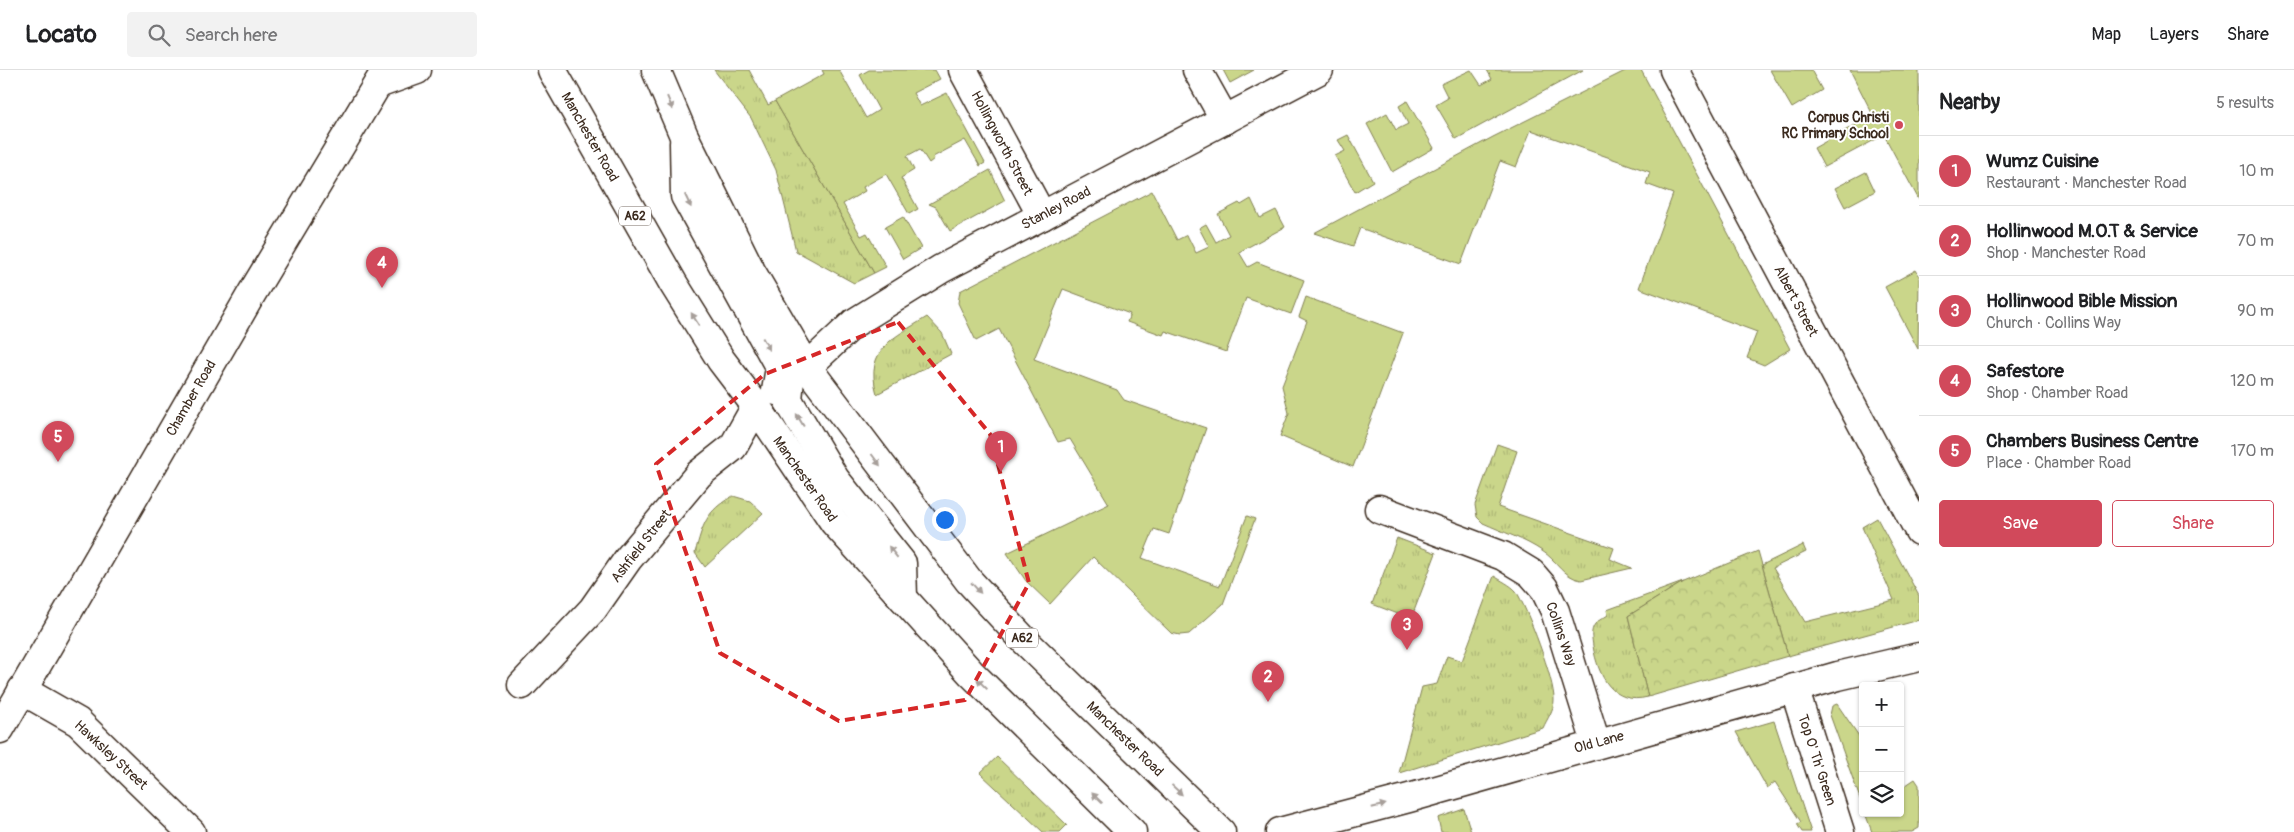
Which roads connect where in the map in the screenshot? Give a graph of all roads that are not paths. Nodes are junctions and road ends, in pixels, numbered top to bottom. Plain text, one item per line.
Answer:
1 (417, 70) edge
2 (552, 70) edge
3 (656, 70) edge
4 (963, 70) edge
5 (1197, 70) edge
6 (1319, 70) edge
7 (1674, 70) edge
8 (382, 77) edge
9 (1225, 120) junction
10 (684, 136) junction
11 (1042, 216) junction
12 (782, 386) junction
13 (1379, 509) dead end
14 (1919, 531) edge
15 (902, 598) junction
16 (1919, 657) edge
17 (522, 685) dead end
18 (1794, 688) junction
19 (22, 690) junction
20 (0, 729) edge
21 (1596, 743) junction
22 (191, 832) edge
23 (1132, 832) edge
24 (1222, 832) edge
25 (1280, 832) edge
26 (1840, 832) edge

1 - 8 main road
12 -> 2 main road, Manchester Road / A62
3 -> 10 main road, Manchester Road / A62
4 - 11 main road, Hollingworth Street
5 - 9 main road
6 - 9 main road, Stanley Road
7 - 14 main road, Albert Street
8 - 19 main road, Chamber Road
9 - 11 main road, Stanley Road
10 - 12 main road, Manchester Road / A62
10 -> 12 main road, A62
11 - 12 main road, Stanley Road
12 - 15 main road, Manchester Road / A62
15 -> 12 main road, A62
12 - 17 main road, Ashfield Street
12 -> 24 main road, Manchester Road / A62
13 - 21 main road, Collins Way
23 -> 15 main road, Manchester Road / A62
16 - 18 main road, Old Lane
18 - 21 main road, Old Lane
18 - 26 main road, Top O' Th' Green
19 - 20 main road, Chamber Road
19 - 22 main road, Hawksley Street
25 -> 21 main road, Old Lane

